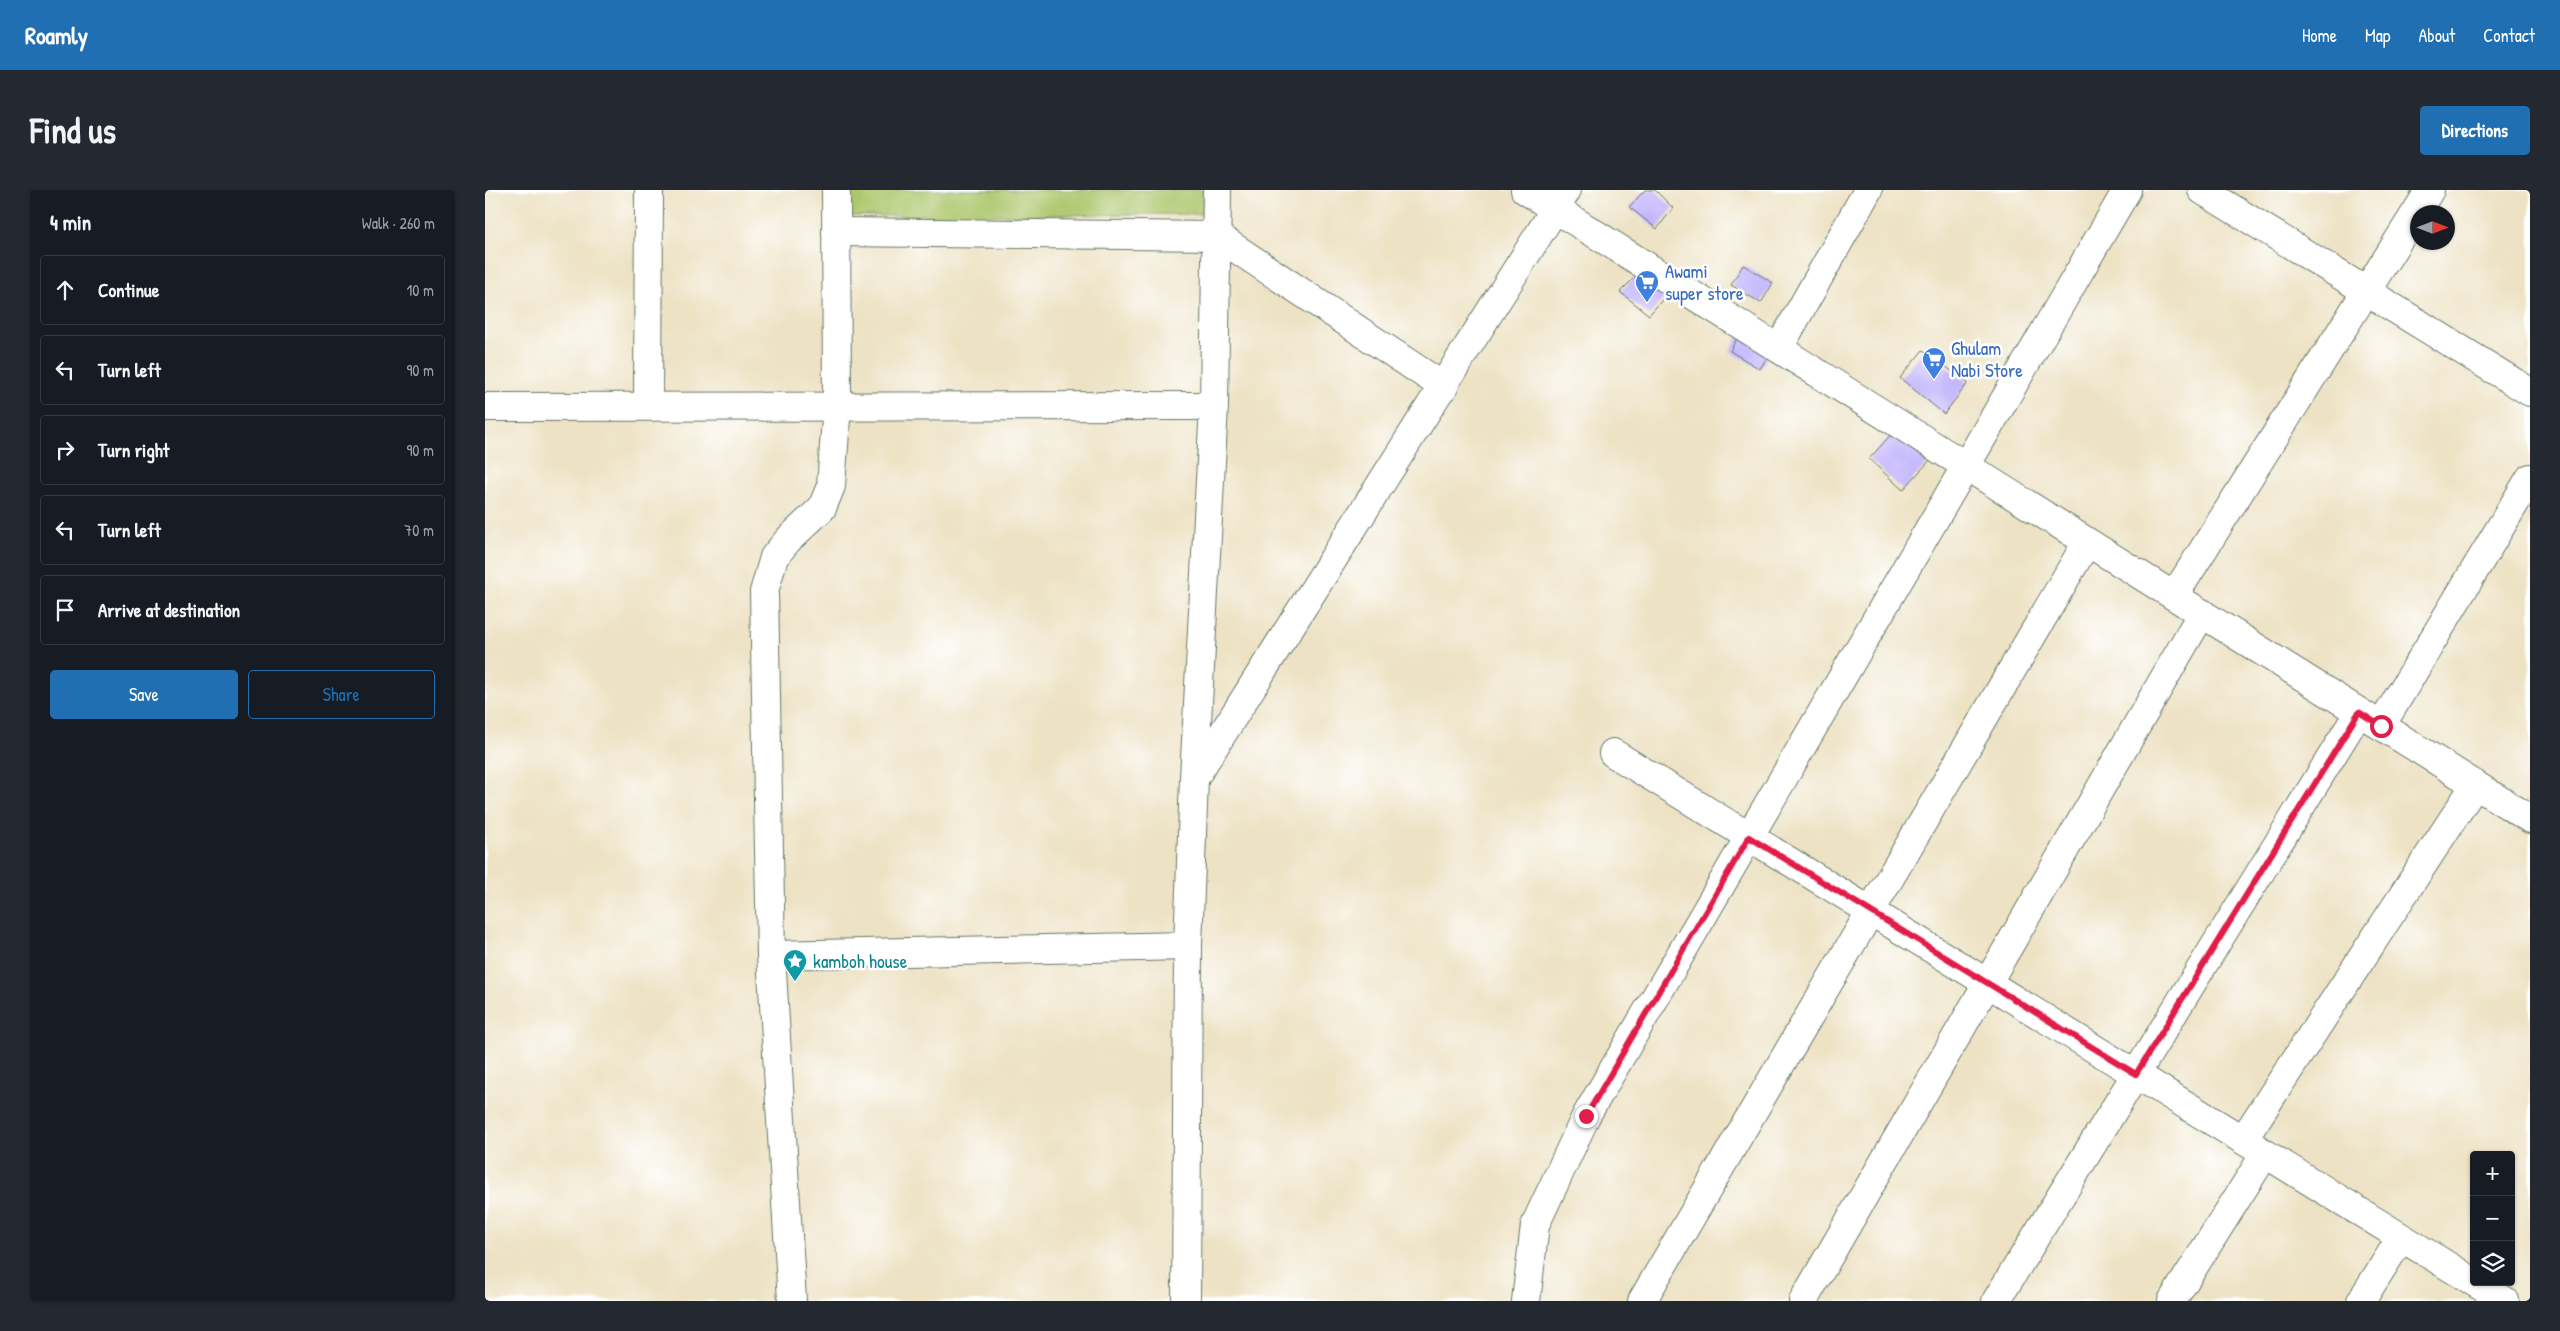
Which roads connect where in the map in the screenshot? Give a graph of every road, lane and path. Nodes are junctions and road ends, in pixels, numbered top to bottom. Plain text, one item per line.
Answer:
1 (649, 190) edge
2 (836, 190) edge
3 (1217, 190) edge
4 (1525, 190) edge
5 (1868, 190) edge
6 (2127, 190) edge
7 (2202, 190) edge
8 (2430, 190) edge
9 (1562, 199) edge
10 (836, 232) junction
11 (1217, 236) junction
12 (2366, 291) junction
13 (1779, 348) junction
14 (1444, 387) junction
15 (2530, 392) edge
16 (648, 406) junction
17 (837, 406) junction
18 (1214, 406) junction
19 (485, 407) edge
20 (1966, 465) junction
21 (2530, 478) edge
22 (2087, 542) junction
23 (2174, 596) junction
24 (2202, 613) junction
25 (2370, 719) junction
26 (1613, 753) dead end
27 (1194, 778) junction
28 (2475, 785) junction
29 (2530, 820) edge
30 (1749, 837) junction
31 (1870, 911) junction
32 (1188, 946) junction
33 (771, 955) junction
34 (1987, 983) junction
35 (2136, 1074) junction
36 (2254, 1147) junction
37 (2401, 1238) junction
38 (2470, 1280) edge
39 (2481, 1286) edge
40 (792, 1301) edge
41 (1186, 1301) edge
42 (1526, 1301) edge
43 (1642, 1301) edge
44 (1803, 1301) edge
45 (1996, 1301) edge
46 (2172, 1301) edge
47 (2361, 1301) edge
48 (2505, 1301) edge

1 - 16 street
2 - 10 street
3 - 11 street
4 - 9 street
5 - 13 street
6 - 20 street
7 - 12 street
8 - 12 street
9 - 13 street
9 - 14 street
10 - 11 street
10 - 17 street
11 - 14 street
11 - 18 street
12 - 15 street
12 - 23 street
13 - 20 street
14 - 27 street
16 - 17 street
16 - 19 street
17 - 18 street
17 - 33 street
18 - 27 street
20 - 22 street
20 - 30 street
21 - 25 street
22 - 23 street
22 - 31 street
23 - 24 street
24 - 25 street
24 - 34 street
25 - 28 street
25 - 35 street
26 - 30 street
27 - 32 street
28 - 29 street
28 - 36 street
30 - 31 street
30 - 42 street
31 - 34 street
31 - 43 street
32 - 33 street
32 - 41 street
33 - 40 street
34 - 35 street
34 - 44 street
35 - 36 street
35 - 45 street
36 - 37 street
36 - 46 street
37 - 38 street
37 - 47 street
39 - 48 street

